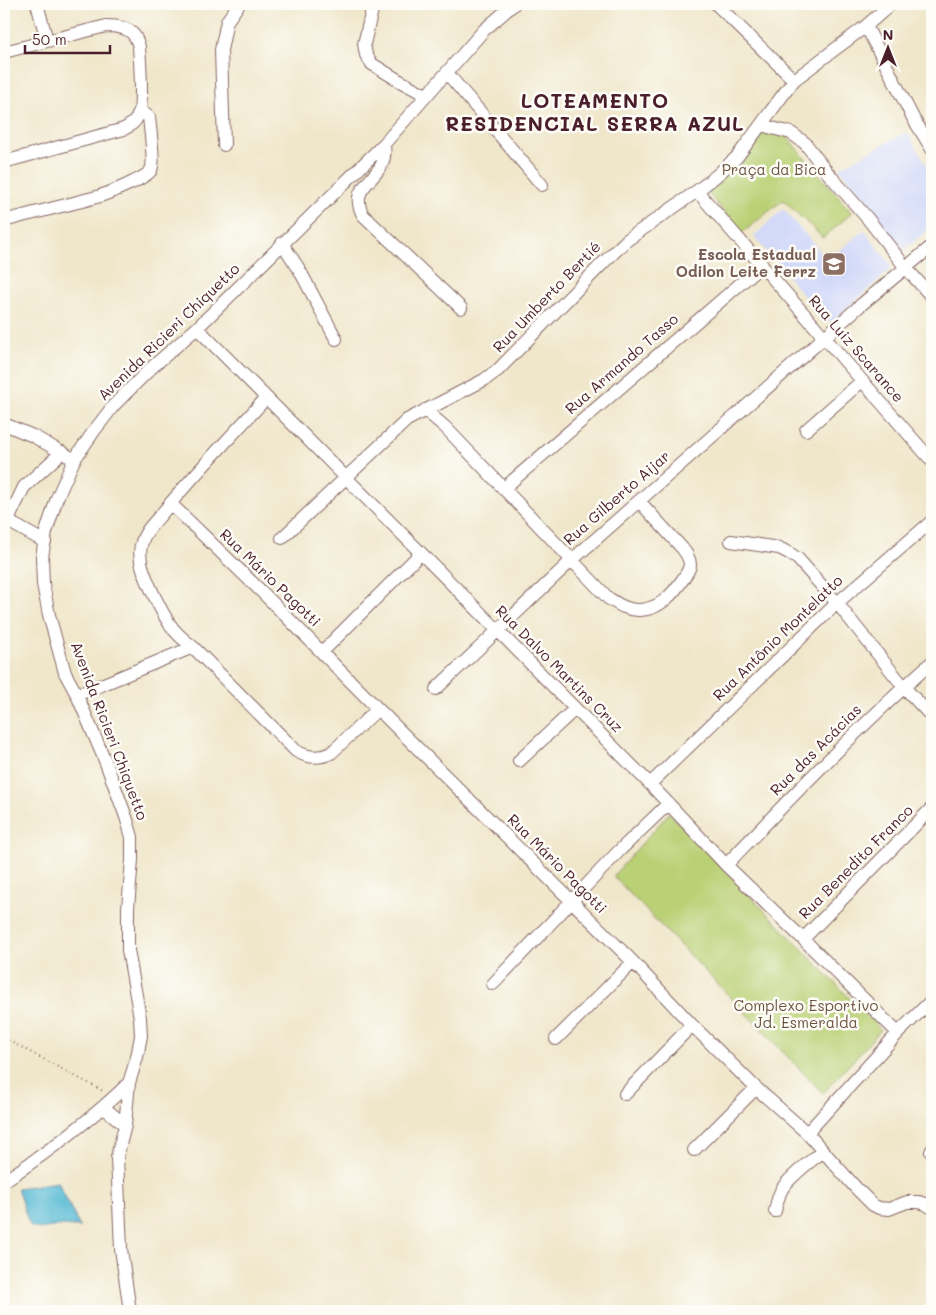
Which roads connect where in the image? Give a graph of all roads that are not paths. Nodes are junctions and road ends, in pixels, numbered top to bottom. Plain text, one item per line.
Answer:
1 (38, 4) edge
2 (239, 4) edge
3 (373, 4) edge
4 (514, 4) edge
5 (716, 4) edge
6 (888, 5) edge
7 (866, 26) junction
8 (47, 40) junction
9 (4, 52) edge
10 (447, 73) junction
11 (794, 80) junction
12 (426, 96) junction
13 (140, 111) junction
14 (761, 125) junction
15 (384, 144) junction
16 (224, 145) dead end
17 (932, 149) edge
18 (4, 162) edge
19 (542, 185) dead end
20 (697, 191) junction
21 (4, 221) edge
22 (282, 243) junction
23 (932, 246) edge
24 (762, 265) junction
25 (906, 268) junction
26 (932, 297) edge
27 (460, 308) dead end
28 (196, 328) junction
29 (825, 337) junction
30 (336, 339) dead end
31 (862, 381) junction
32 (266, 398) junction
33 (425, 410) junction
34 (4, 424) edge
35 (806, 430) dead end
36 (62, 452) junction
37 (74, 460) junction
38 (932, 461) edge
39 (345, 477) junction
40 (503, 488) junction
41 (639, 502) junction
42 (170, 503) junction
43 (932, 521) edge
44 (282, 538) dead end
45 (732, 541) dead end
46 (45, 542) junction
47 (421, 553) junction
48 (572, 560) junction
49 (836, 603) junction
50 (497, 630) junction
51 (193, 647) junction
52 (322, 652) junction
53 (932, 662) edge
54 (904, 687) junction
55 (436, 689) dead end
56 (77, 695) junction
57 (378, 709) junction
58 (575, 709) junction
59 (932, 717) edge
60 (519, 761) dead end
61 (650, 784) junction
62 (668, 804) junction
63 (932, 808) edge
64 (726, 865) junction
65 (572, 902) junction
66 (803, 938) junction
67 (633, 962) junction
68 (493, 984) dead end
69 (932, 1000) edge
70 (692, 1025) junction
71 (898, 1033) junction
72 (556, 1039) dead end
73 (129, 1083) junction
74 (756, 1088) junction
75 (624, 1094) dead end
76 (102, 1109) junction
77 (125, 1125) junction
78 (807, 1133) junction
79 (694, 1150) dead end
80 (823, 1151) junction
81 (4, 1181) edge
82 (932, 1208) edge
83 (775, 1211) dead end
84 (130, 1311) edge

1 - 8 street
2 - 16 street
3 - 12 street
4 - 10 street, Avenida Ricieri Chiquetto
5 - 11 street
6 - 7 street, Rua Umberto Bertié
7 - 11 street, Rua Umberto Bertié
7 - 17 street
8 - 9 street
8 - 13 street
10 - 12 street, Avenida Ricieri Chiquetto
10 - 19 street
11 - 14 street, Rua Umberto Bertié
12 - 15 street, Avenida Ricieri Chiquetto
13 - 18 street
13 - 21 street
14 - 20 street, Rua Umberto Bertié
14 - 25 street
15 - 22 street, Avenida Ricieri Chiquetto
15 - 27 street
20 - 24 street, Rua Luiz Scarance
20 - 33 street, Rua Umberto Bertié
22 - 28 street, Avenida Ricieri Chiquetto
22 - 30 street
23 - 25 street, Rua Gilberto Aijar
24 - 29 street, Rua Luiz Scarance
24 - 40 street, Rua Armando Tasso
25 - 26 street
25 - 29 street, Rua Gilberto Aijar
28 - 32 street, Rua Dalvo Martins Cruz
28 - 37 street, Avenida Ricieri Chiquetto
29 - 31 street, Rua Luiz Scarance
29 - 41 street, Rua Gilberto Aijar
31 - 35 street
31 - 38 street, Rua Luiz Scarance
32 - 39 street, Rua Dalvo Martins Cruz
32 - 42 street
33 - 39 street, Rua Umberto Bertié
33 - 40 street
34 - 36 street
36 - 37 street
36 - 46 street
37 - 46 street, Avenida Ricieri Chiquetto
39 - 44 street, Rua Umberto Bertié
39 - 47 street, Rua Dalvo Martins Cruz
40 - 48 street
41 - 48 street, Rua Gilberto Aijar
41 - 48 street
42 - 51 street
42 - 52 street, Rua Mário Pagotti
43 - 49 street, Rua Antônio Montelatto
45 - 49 street
46 - 56 street, Avenida Ricieri Chiquetto
47 - 50 street, Rua Dalvo Martins Cruz
47 - 52 street
48 - 50 street, Rua Gilberto Aijar
49 - 54 street
49 - 61 street, Rua Antônio Montelatto
50 - 55 street, Rua Gilberto Aijar
50 - 58 street, Rua Dalvo Martins Cruz
51 - 56 street
51 - 57 street
52 - 57 street, Rua Mário Pagotti
53 - 54 street, Rua das Acácias
54 - 59 street
54 - 64 street, Rua das Acácias
56 - 73 street, Avenida Ricieri Chiquetto
57 - 65 street, Rua Mário Pagotti
58 - 60 street
58 - 61 street, Rua Dalvo Martins Cruz
61 - 62 street, Rua Dalvo Martins Cruz
62 - 64 street, Rua Dalvo Martins Cruz
62 - 65 street
63 - 66 street, Rua Benedito Franco
64 - 66 street, Rua Dalvo Martins Cruz
65 - 67 street, Rua Mário Pagotti
65 - 68 street
66 - 71 street, Rua Dalvo Martins Cruz
67 - 70 street, Rua Mário Pagotti
67 - 72 street
69 - 71 street
70 - 74 street, Rua Mário Pagotti
70 - 75 street
71 - 78 street
73 - 76 street
73 - 77 street, Avenida Ricieri Chiquetto
74 - 78 street, Rua Mário Pagotti
74 - 79 street
76 - 77 street
76 - 81 street
77 - 84 street, Avenida Ricieri Chiquetto
78 - 80 street, Rua Mário Pagotti
80 - 82 street, Rua Mário Pagotti
80 - 83 street

